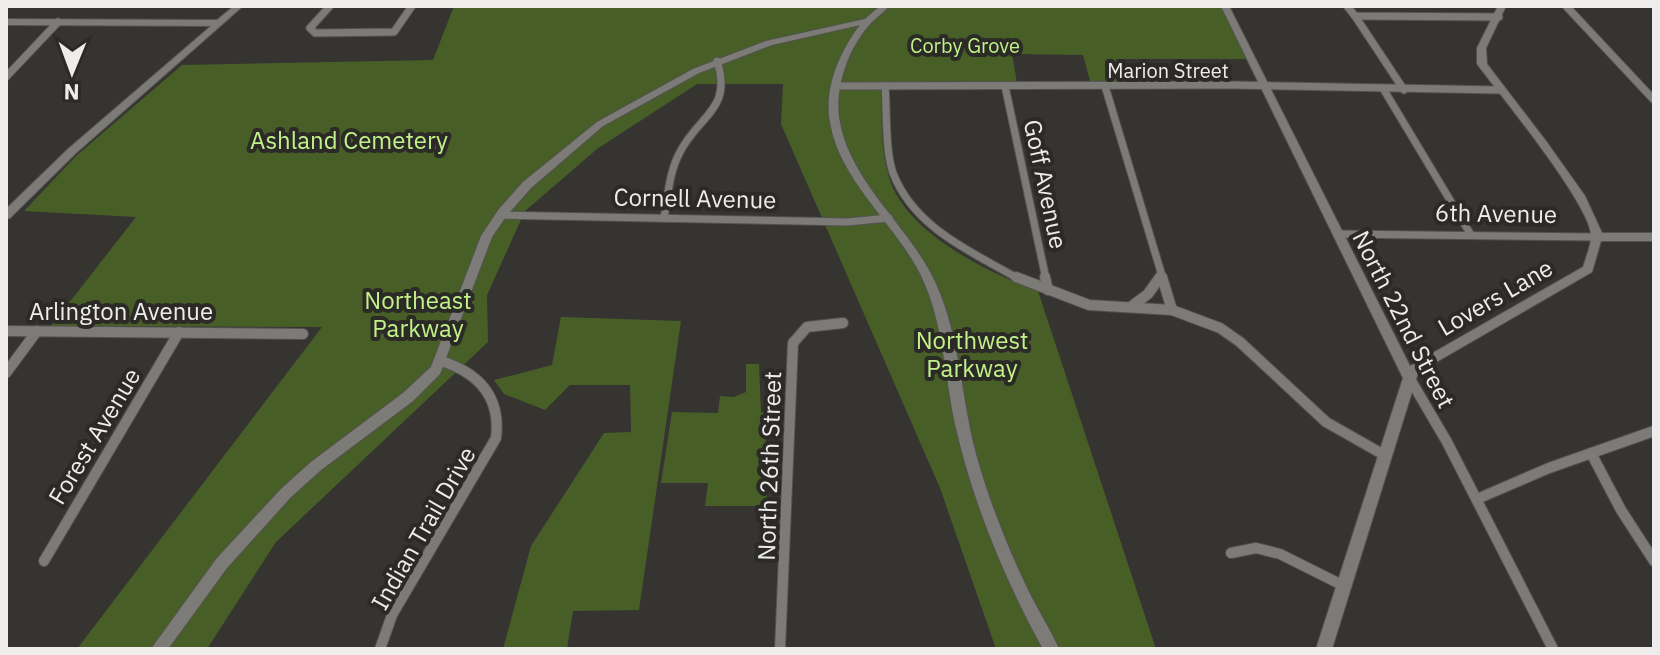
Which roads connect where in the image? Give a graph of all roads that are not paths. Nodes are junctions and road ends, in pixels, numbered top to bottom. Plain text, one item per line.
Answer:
1 (239, 6) edge
2 (330, 6) edge
3 (412, 6) edge
4 (885, 6) edge
5 (1225, 6) edge
6 (1347, 6) edge
7 (1566, 6) edge
8 (1501, 12) edge
9 (1355, 16) junction
10 (868, 21) junction
11 (6, 22) edge
12 (58, 22) junction
13 (219, 23) junction
14 (834, 31) junction
15 (854, 38) junction
16 (717, 61) junction
17 (6, 77) edge
18 (837, 86) junction
19 (885, 86) junction
20 (1005, 86) junction
21 (1105, 86) junction
22 (1265, 88) junction
23 (1384, 90) junction
24 (1404, 90) junction
25 (1499, 90) junction
26 (1652, 96) edge
27 (6, 215) edge
28 (500, 215) junction
29 (664, 218) junction
30 (889, 218) junction
31 (1337, 234) junction
32 (1471, 235) junction
33 (1597, 237) junction
34 (1654, 237) edge
35 (1161, 276) junction
36 (1048, 290) junction
37 (1131, 306) junction
38 (1172, 310) junction
39 (843, 323) dead end
40 (6, 331) edge
41 (37, 331) junction
42 (179, 332) junction
43 (303, 334) dead end
44 (441, 361) junction
45 (6, 373) edge
46 (1410, 379) junction
47 (1654, 431) edge
48 (1591, 453) junction
49 (1386, 456) junction
50 (1477, 499) junction
51 (1231, 553) dead end
52 (44, 561) dead end
53 (1654, 561) edge
54 (1344, 586) junction
55 (159, 649) edge
56 (380, 649) edge
57 (780, 649) edge
58 (1051, 649) edge
59 (1324, 649) edge
60 (1553, 649) edge

1 - 13 street
2 - 3 street
4 - 10 street
5 - 22 street, North 22nd Street
6 - 9 street
7 - 26 street
8 - 9 street
8 - 25 street
9 - 24 street
10 - 14 street
10 - 15 street
11 - 12 street
12 - 13 street
12 - 17 street
13 - 27 street
14 - 15 street
14 - 16 street
15 - 18 street
16 - 28 street
16 - 29 street
18 - 19 street, Marion Street
18 - 30 street
19 - 20 street, Marion Street
19 - 36 street
20 - 21 street, Marion Street
20 - 36 street, Goff Avenue
21 - 22 street, Marion Street
21 - 35 street
22 - 23 street, Marion Street
22 - 31 street, North 22nd Street
23 - 24 street, Marion Street
23 - 32 street
24 - 25 street, Marion Street
25 - 33 street
28 - 29 street, Cornell Avenue
28 - 44 street
29 - 30 street, Cornell Avenue
30 - 58 street
31 - 32 street, 6th Avenue
31 - 46 street, North 22nd Street
32 - 33 street, 6th Avenue
33 - 34 street, 6th Avenue
33 - 46 street, Lovers Lane
35 - 37 street
35 - 38 street
36 - 37 street
37 - 38 street
38 - 49 street
39 - 57 street, North 26th Street
40 - 41 street, Arlington Avenue
41 - 42 street, Arlington Avenue
41 - 45 street
42 - 43 street, Arlington Avenue
42 - 52 street, Forest Avenue
44 - 55 street
44 - 56 street, Indian Trail Drive
46 - 49 street
46 - 50 street, North 22nd Street
47 - 48 street
48 - 50 street
48 - 53 street
49 - 54 street
50 - 60 street, North 22nd Street
51 - 54 street
54 - 59 street

